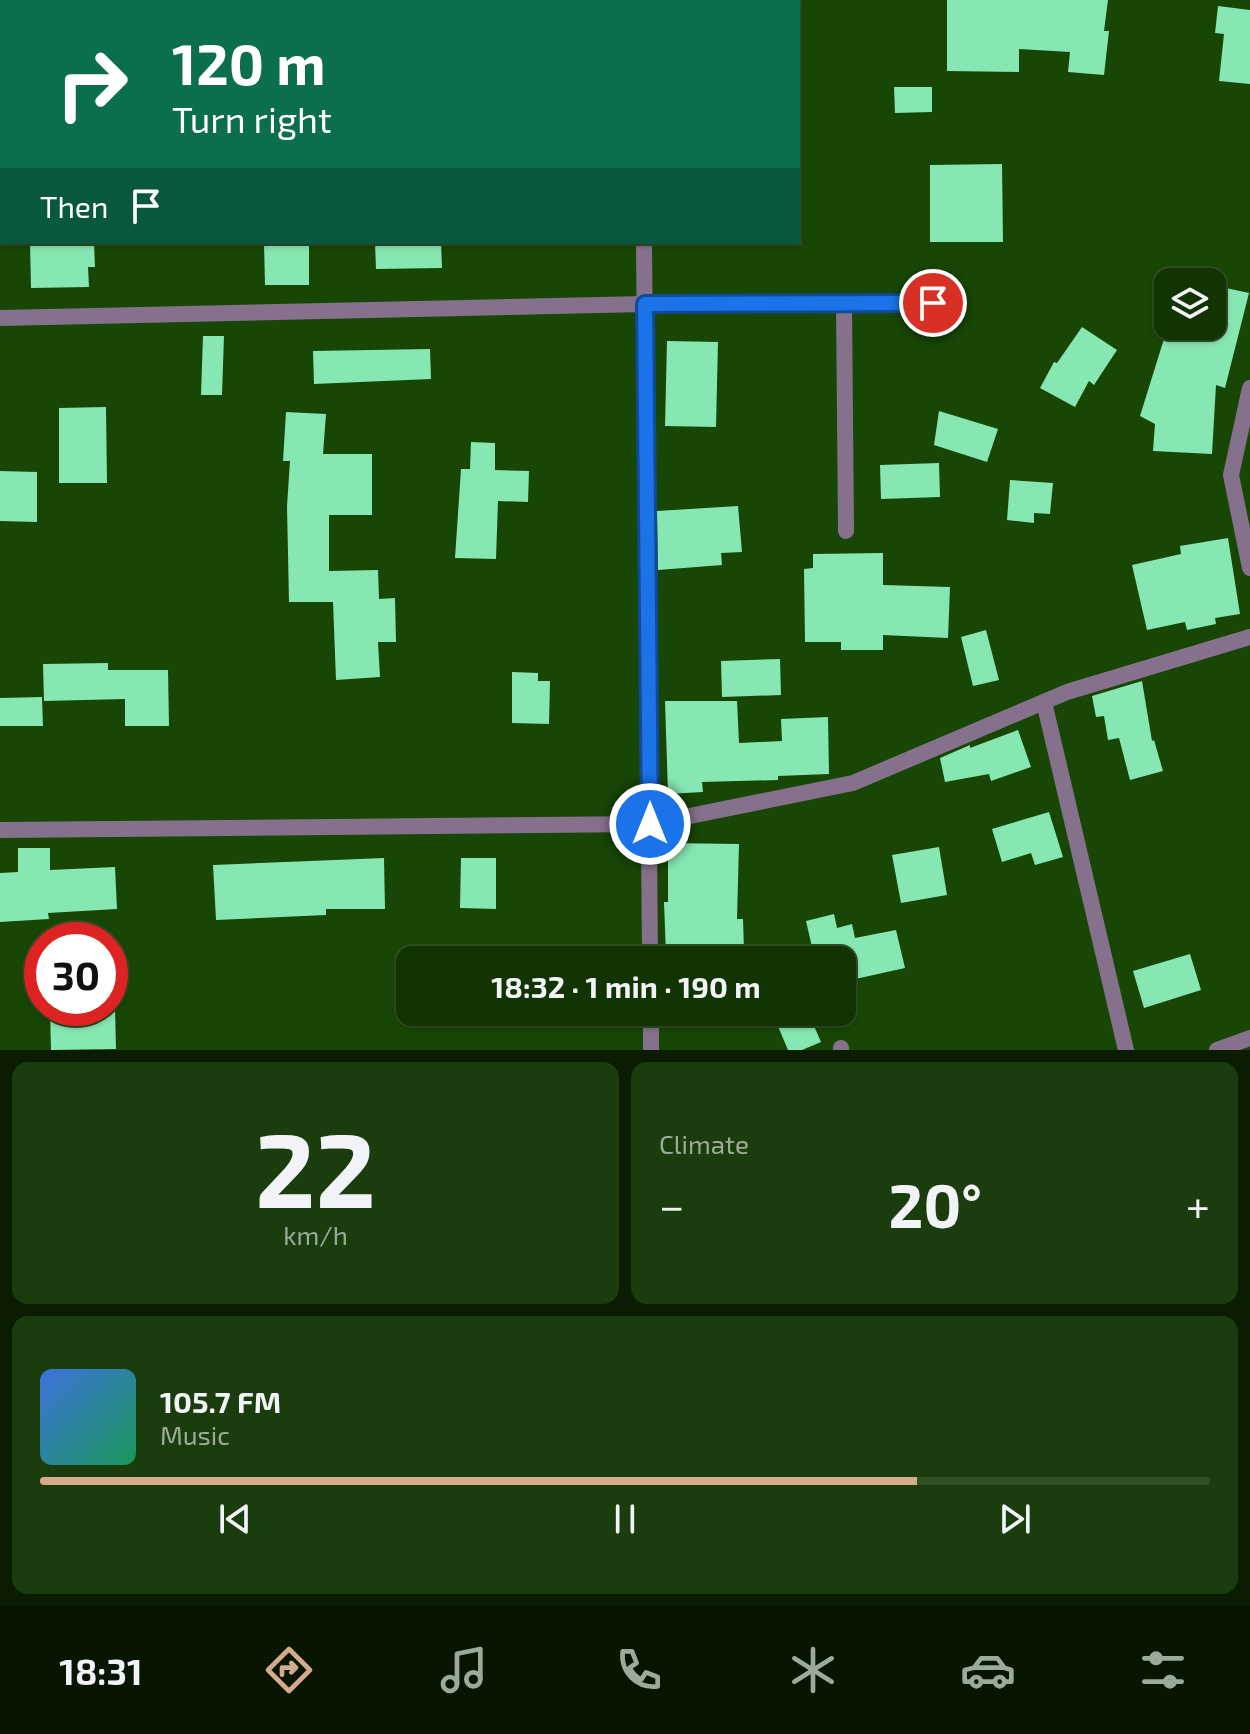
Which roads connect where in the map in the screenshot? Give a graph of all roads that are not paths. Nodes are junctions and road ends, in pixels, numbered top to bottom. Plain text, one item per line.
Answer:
1 (644, 244) edge
2 (844, 303) junction
3 (933, 303) dead end
4 (645, 304) junction
5 (0, 318) edge
6 (1250, 388) edge
7 (846, 531) dead end
8 (1250, 568) edge
9 (1250, 637) edge
10 (1044, 702) junction
11 (650, 824) junction
12 (0, 830) edge
13 (650, 946) edge
14 (651, 1026) edge
15 (1250, 1038) edge
16 (651, 1050) edge
17 (1126, 1050) edge
18 (1217, 1050) edge

1 - 4 street
2 - 3 street
2 - 4 street
2 - 7 street
4 - 5 street
4 - 11 street
6 - 8 street
9 - 10 street
10 - 11 street
10 - 17 street
11 - 12 street
11 - 13 street
14 - 16 street
15 - 18 street

